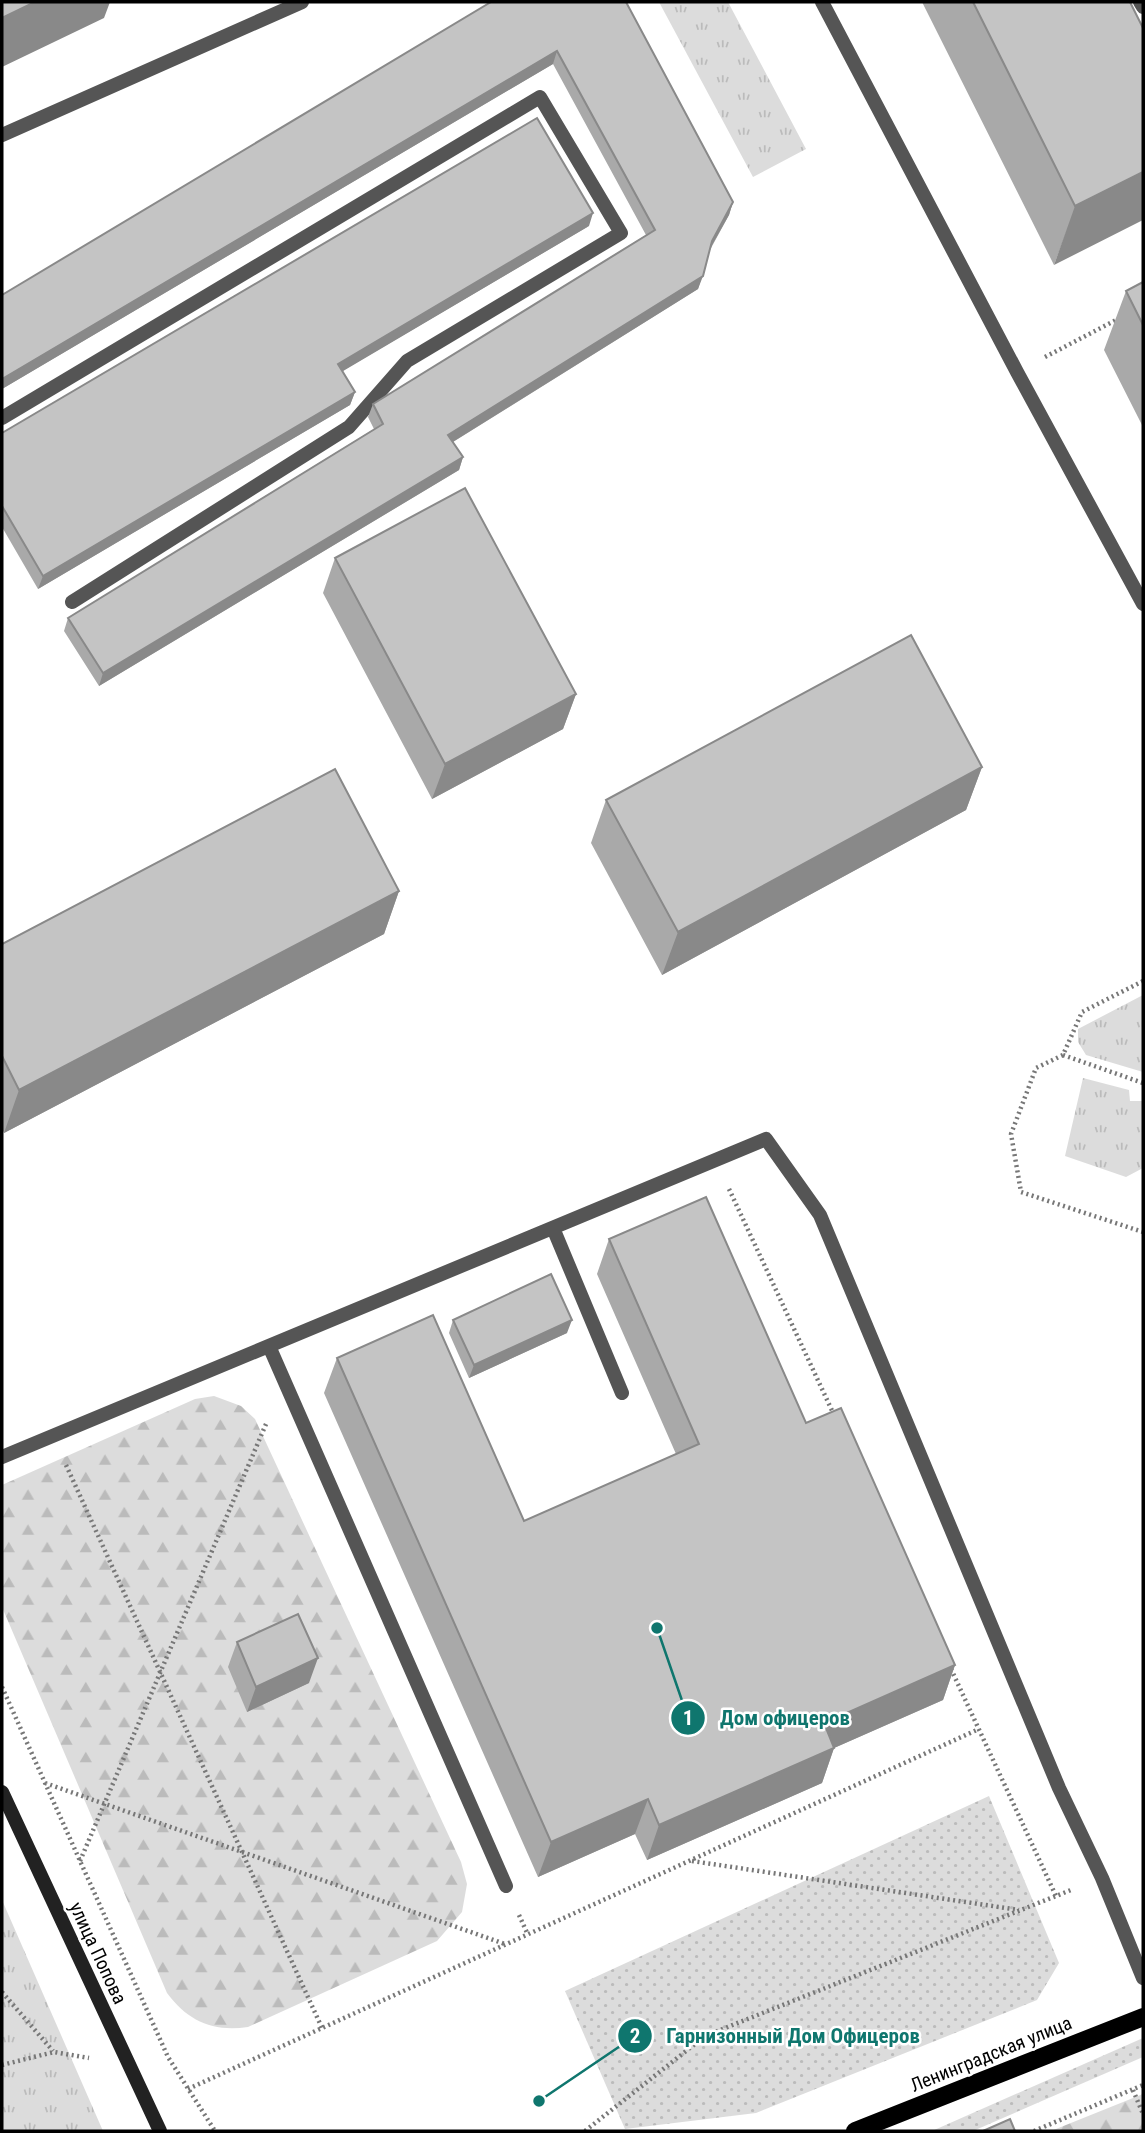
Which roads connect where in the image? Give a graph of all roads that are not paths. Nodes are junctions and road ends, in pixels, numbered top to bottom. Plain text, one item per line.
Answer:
1 (302, 2) edge
2 (822, 2) edge
3 (1140, 2) edge
4 (1143, 7) edge
5 (2, 135) edge
6 (2, 418) edge
7 (72, 602) dead end
8 (1143, 604) edge
9 (553, 1228) junction
10 (269, 1346) junction
11 (622, 1393) dead end
12 (2, 1457) edge
13 (2, 1792) edge
14 (506, 1886) dead end
15 (1143, 1978) edge
16 (1143, 2017) edge
17 (160, 2131) edge
18 (855, 2131) edge

1 - 5 lane
2 - 8 lane
3 - 4 lane
6 - 7 lane
9 - 10 lane
9 - 11 lane
9 - 15 lane
10 - 12 lane
10 - 14 lane
13 - 17 street, улица Попова
16 - 18 main road, Ленинградская улица

